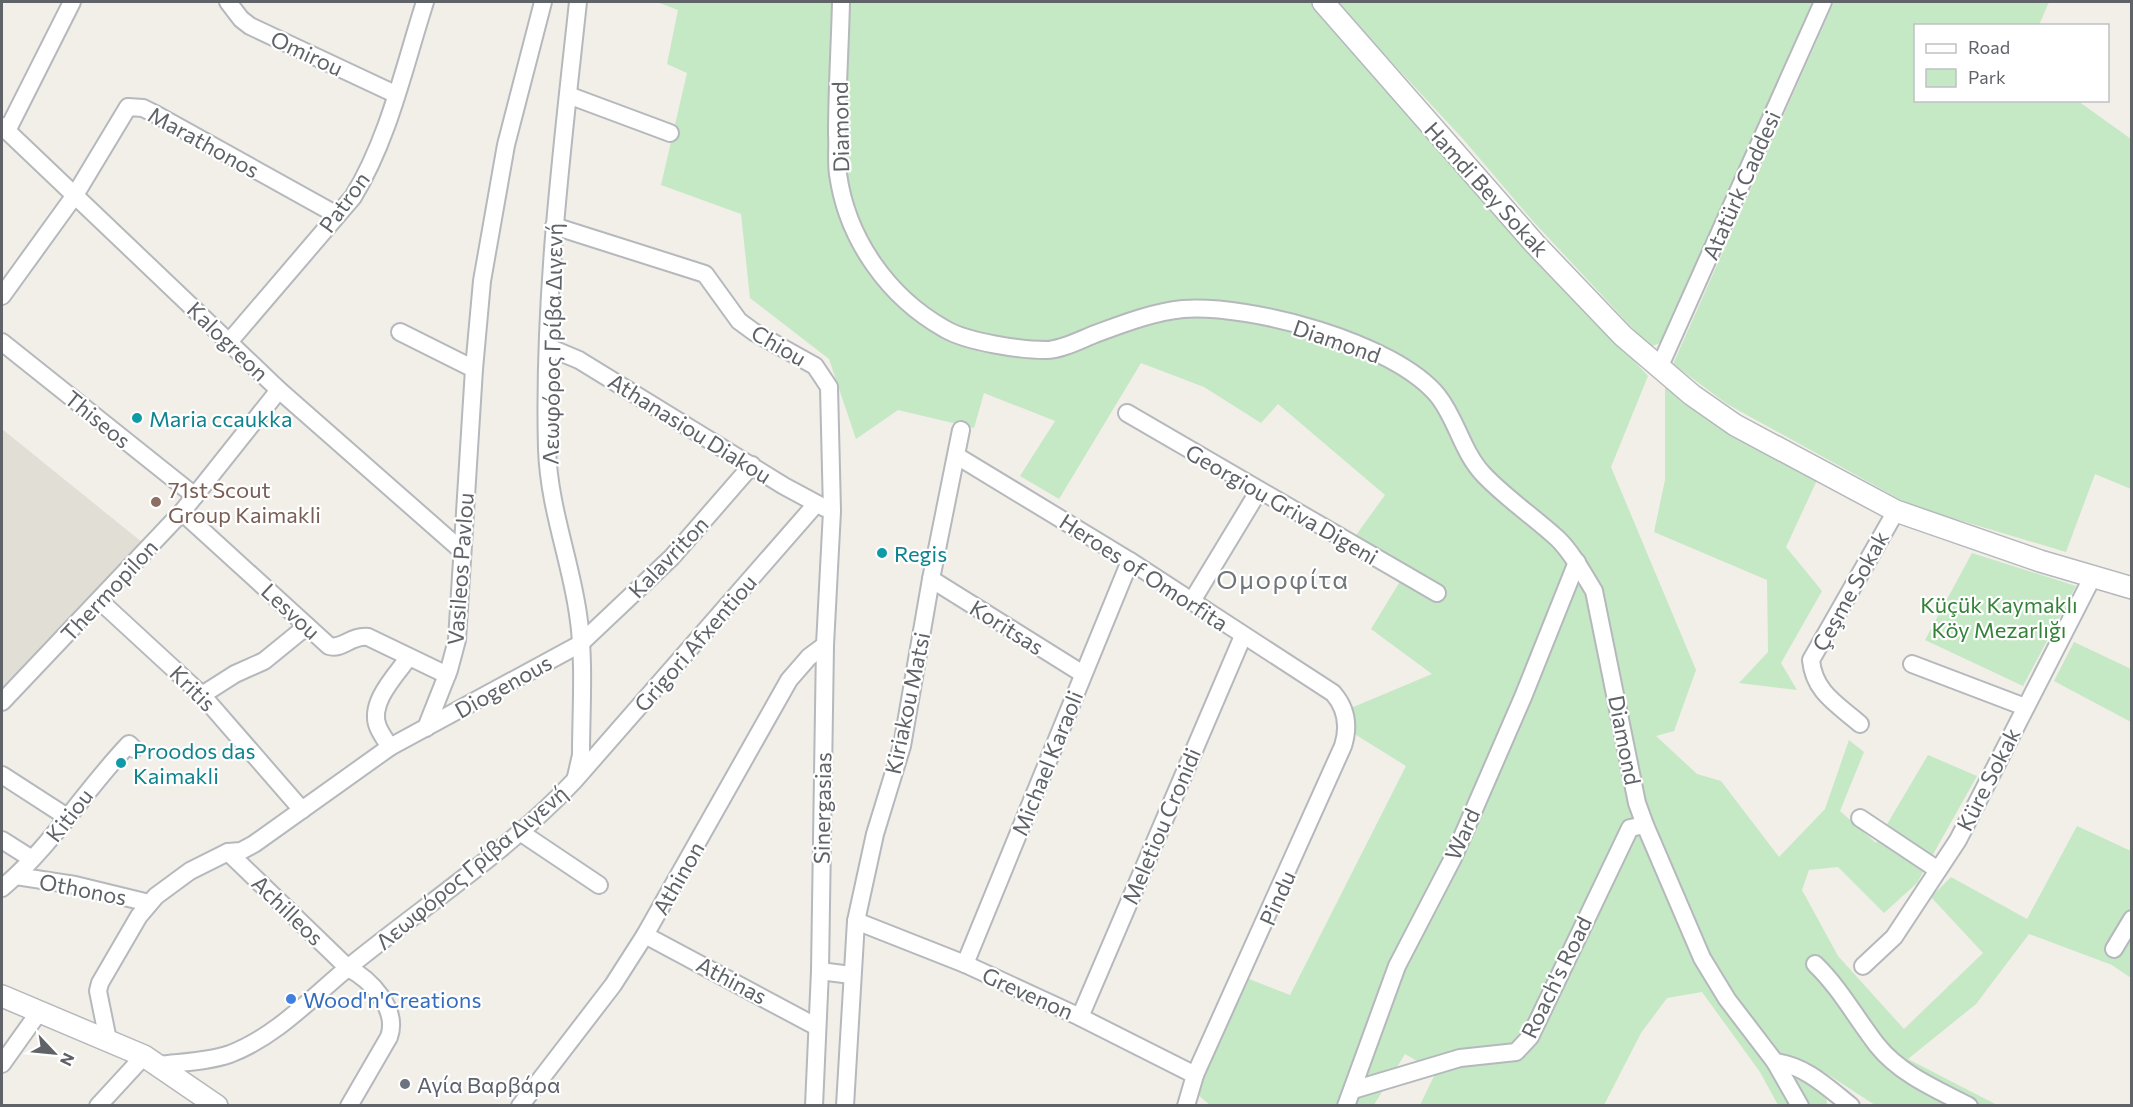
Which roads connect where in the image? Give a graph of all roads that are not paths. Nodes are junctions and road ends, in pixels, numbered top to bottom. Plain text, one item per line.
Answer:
1 (72, 2) edge
2 (228, 2) edge
3 (425, 2) edge
4 (543, 2) edge
5 (578, 2) edge
6 (841, 2) edge
7 (1323, 2) edge
8 (1823, 2) edge
9 (395, 94) junction
10 (568, 95) junction
11 (4, 129) edge
12 (670, 133) dead end
13 (75, 195) junction
14 (337, 215) junction
15 (554, 226) junction
16 (2, 296) edge
17 (400, 332) dead end
18 (2, 342) edge
19 (229, 342) junction
20 (548, 346) junction
21 (1659, 368) junction
22 (474, 369) junction
23 (279, 390) junction
24 (1127, 413) dead end
25 (961, 430) dead end
26 (957, 456) junction
27 (752, 465) junction
28 (1258, 492) junction
29 (195, 496) junction
30 (824, 507) junction
31 (1896, 511) junction
32 (182, 512) junction
33 (461, 550) junction
34 (1130, 561) junction
35 (1576, 562) junction
36 (2092, 578) junction
37 (931, 579) junction
38 (2132, 588) edge
39 (1437, 593) dead end
40 (100, 601) junction
41 (1192, 601) junction
42 (307, 626) junction
43 (1243, 636) junction
44 (580, 644) junction
45 (825, 645) junction
46 (409, 657) junction
47 (1912, 664) dead end
48 (1083, 674) junction
49 (447, 675) junction
50 (1329, 691) joint
51 (202, 695) junction
52 (2, 702) edge
53 (2025, 707) junction
54 (1860, 724) dead end
55 (426, 728) junction
56 (390, 747) junction
57 (134, 749) dead end
58 (2, 775) edge
59 (574, 781) junction
60 (302, 810) junction
61 (68, 817) junction
62 (1860, 818) dead end
63 (1645, 825) junction
64 (520, 832) junction
65 (2, 840) edge
66 (228, 852) junction
67 (33, 860) junction
68 (1938, 870) junction
69 (16, 876) junction
70 (599, 885) dead end
71 (2, 888) edge
72 (149, 903) junction
73 (2132, 919) edge
74 (856, 921) junction
75 (645, 934) junction
76 (2114, 949) dead end
77 (965, 964) junction
78 (1815, 964) dead end
79 (1863, 966) dead end
80 (348, 968) junction
81 (820, 971) junction
82 (851, 975) junction
83 (2, 996) edge
84 (39, 1012) junction
85 (1080, 1017) junction
86 (817, 1027) junction
87 (108, 1040) junction
88 (151, 1060) junction
89 (1775, 1062) junction
90 (2, 1064) edge
91 (1195, 1075) junction
92 (1353, 1090) junction
93 (98, 1106) edge
94 (217, 1106) edge
95 (349, 1106) edge
96 (520, 1106) edge
97 (814, 1106) edge
98 (845, 1106) edge
99 (1186, 1106) edge
100 (1346, 1106) edge
101 (1800, 1106) edge
102 (1851, 1106) edge
103 (1969, 1106) edge

1 - 11 street
2 - 9 street, Omirou
3 - 9 street, Patron
4 - 22 street, Vasileos Pavlou
5 - 10 street, Λεωφόρος Γρίβα Διγενή
6 - 35 street, Diamond
7 - 21 street, Hamdi Bey Sokak
8 - 21 street, Atatürk Caddesi
9 - 14 street, Patron
10 - 12 street
10 - 15 street, Λεωφόρος Γρίβα Διγενή
11 - 13 street, Kalogreon
13 - 14 street, Marathonos
13 - 16 street
13 - 19 street, Kalogreon
14 - 19 street, Patron
15 - 20 street, Λεωφόρος Γρίβα Διγενή
15 - 30 street, Chiou
17 - 22 street
18 - 29 street, Thiseos
19 - 23 street, Kalogreon
20 - 27 street, Athanasiou Diakou
20 - 44 street, Λεωφόρος Γρίβα Διγενή
21 - 31 street, Hamdi Bey Sokak
22 - 33 street, Vasileos Pavlou
23 - 29 street, Thermopilon
23 - 33 street, Kalogreon
24 - 28 street, Georgiou Griva Digeni
25 - 26 street, Kiriakou Matsi
26 - 34 street, Heroes of Omorfita
26 - 37 street, Kiriakou Matsi
27 - 30 street, Athanasiou Diakou
27 - 44 street, Kalavriton
28 - 39 street, Georgiou Griva Digeni
28 - 41 street
29 - 32 street, Thermopilon
30 - 45 street, Sinergasias
30 - 59 street, Grigori Afxentiou
31 - 36 street, Hamdi Bey Sokak
31 - 54 street, Çeşme Sokak
32 - 40 street, Thermopilon
32 - 42 street, Lesvou
33 - 49 street, Vasileos Pavlou
34 - 41 street, Heroes of Omorfita
34 - 48 street, Michael Karaoli
35 - 63 street, Diamond
35 - 92 street, Ward
36 - 38 street, Hamdi Bey Sokak
36 - 53 street, Küre Sokak
37 - 48 street, Koritsas
37 - 74 street, Kiriakou Matsi
40 - 51 street, Kritis
40 - 52 street, Thermopilon
41 - 43 street, Heroes of Omorfita
42 - 46 street, Lesvou
42 - 51 street
43 - 50 street, Heroes of Omorfita
43 - 85 street, Meletiou Cronidi
44 - 55 street, Diogenous
44 - 59 street, Λεωφόρος Γρίβα Διγενή
45 - 75 street, Athinon
45 - 81 street, Sinergasias
46 - 49 street, Lesvou
46 - 56 street
47 - 53 street
48 - 77 street, Michael Karaoli
49 - 55 street, Vasileos Pavlou
50 - 91 street, Pindu
51 - 60 street, Kritis
53 - 68 street, Küre Sokak
55 - 56 street
56 - 60 street
57 - 61 street, Kitiou
58 - 61 street
59 - 64 street, Λεωφόρος Γρίβα Διγενή
60 - 66 street
61 - 67 street, Kitiou
62 - 68 street
63 - 89 street, Diamond
63 - 92 street, Roach's Road
64 - 70 street
64 - 80 street, Λεωφόρος Γρίβα Διγενή
65 - 67 street
66 - 72 street
66 - 80 street, Achilleos
67 - 69 street, Kitiou
68 - 79 street, Küre Sokak
69 - 71 street, Kitiou
69 - 72 street, Othonos
72 - 87 street
73 - 76 street
74 - 77 street, Grevenon
74 - 82 street, Kiriakou Matsi
75 - 86 street, Athinas
75 - 96 street, Athinon
77 - 85 street, Grevenon
78 - 103 street
80 - 88 street, Λεωφόρος Γρίβα Διγενή
80 - 95 street, Achilleos
81 - 82 street
81 - 86 street, Sinergasias
82 - 98 street, Kiriakou Matsi
83 - 84 street
84 - 87 street
84 - 90 street
85 - 91 street, Grevenon
86 - 97 street, Sinergasias
87 - 88 street
88 - 93 street
88 - 94 street
89 - 101 street, Diamond
89 - 102 street
91 - 99 street, Pindu
92 - 100 street, Ward

